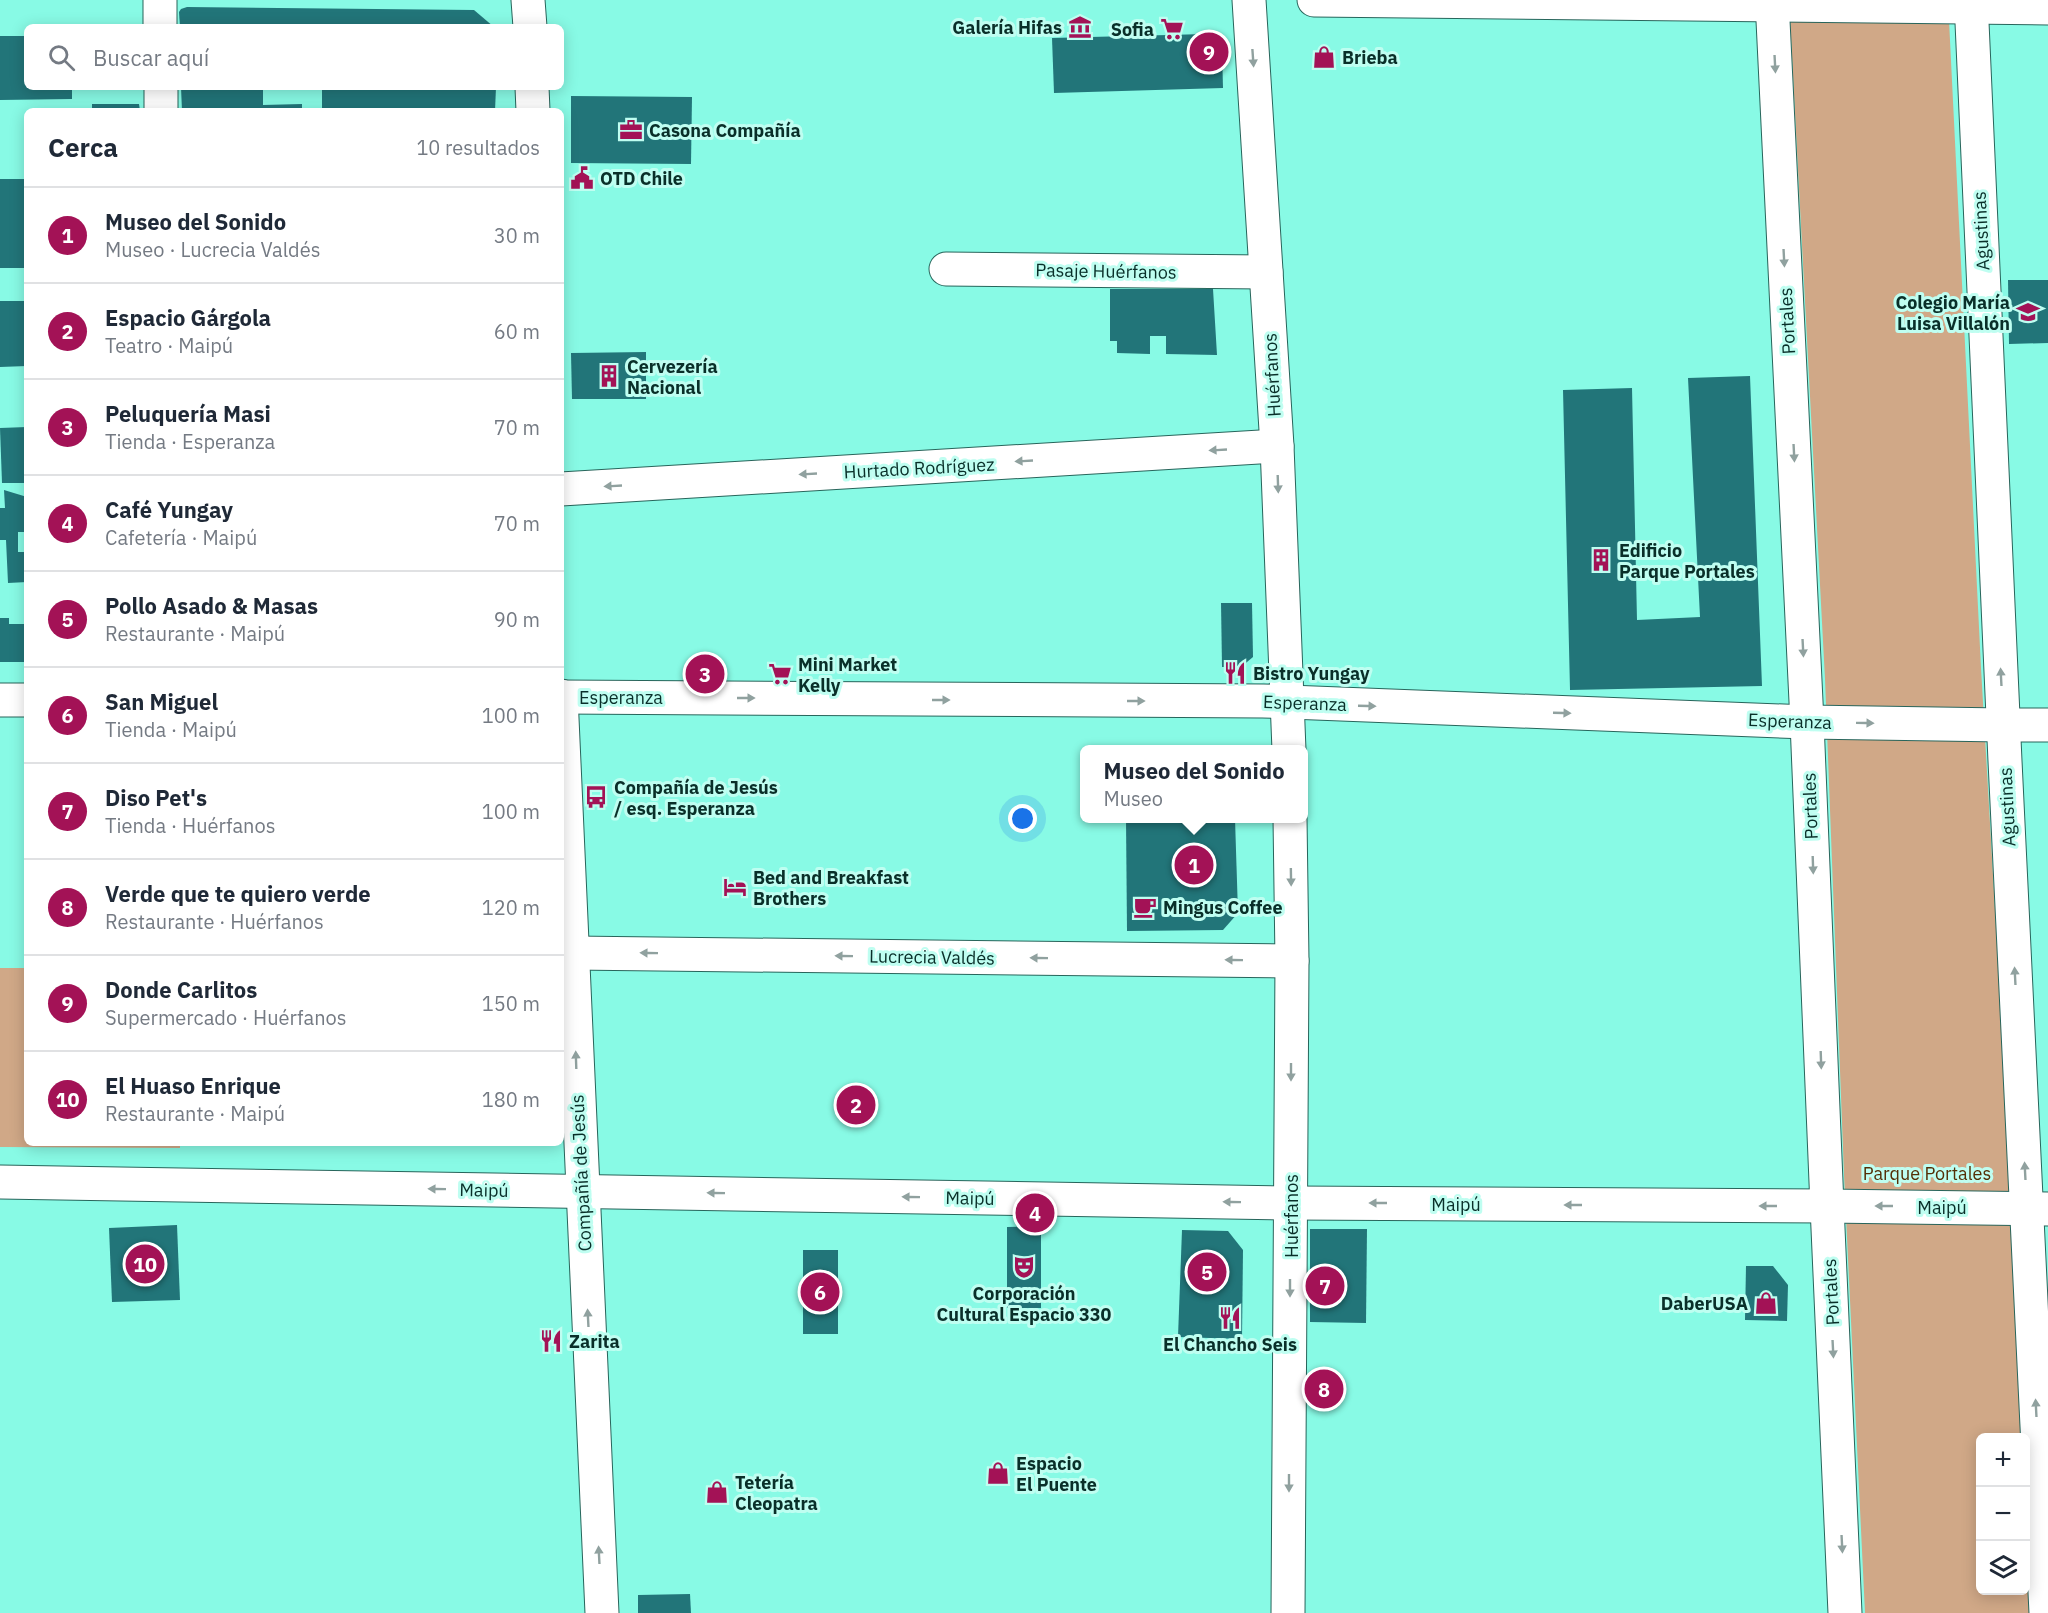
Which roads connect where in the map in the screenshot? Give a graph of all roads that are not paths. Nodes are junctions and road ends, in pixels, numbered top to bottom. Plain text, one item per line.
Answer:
1 (160, 0) edge
2 (528, 0) edge
3 (1249, 0) edge
4 (1314, 0) edge
5 (1772, 3) edge
6 (1971, 4) edge
7 (2048, 8) edge
8 (160, 24) edge
9 (530, 24) edge
10 (161, 90) edge
11 (532, 90) edge
12 (161, 108) edge
13 (533, 108) edge
14 (946, 269) dead end
15 (1266, 272) junction
16 (1277, 446) junction
17 (564, 489) edge
18 (564, 696) edge
19 (0, 700) edge
20 (24, 700) edge
21 (1288, 703) junction
22 (1807, 722) junction
23 (2003, 725) junction
24 (2048, 725) edge
25 (1288, 745) edge
26 (564, 766) edge
27 (1290, 823) edge
28 (572, 953) junction
29 (1292, 961) junction
30 (0, 1182) edge
31 (582, 1191) junction
32 (1291, 1203) junction
33 (1827, 1206) junction
34 (2037, 1208) edge
35 (602, 1613) edge
36 (1288, 1613) edge
37 (1845, 1613) edge
38 (2046, 1613) edge

1 - 8 street
2 - 9 street
3 -> 15 street, Huérfanos
4 - 5 street
5 - 6 street
5 -> 22 street, Portales
6 - 7 street
23 -> 6 street, Agustinas
10 - 12 street
11 - 13 street
14 - 15 street, Pasaje Huérfanos
15 - 16 street, Huérfanos
16 -> 17 street, Hurtado Rodríguez
16 -> 21 street, Huérfanos
18 -> 21 street, Esperanza
19 - 20 street
21 -> 22 street, Esperanza
21 - 25 street, Huérfanos
22 -> 23 street, Esperanza
22 -> 33 street, Portales
23 - 24 street, Esperanza
34 -> 23 street, Agustinas
26 - 28 street, Compañía de Jesús
27 -> 29 street, Huérfanos
29 -> 28 street, Lucrecia Valdés
31 -> 28 street, Compañía de Jesús
29 -> 32 street, Huérfanos
31 -> 30 street, Maipú
32 -> 31 street, Maipú
35 -> 31 street, Compañía de Jesús
33 -> 32 street, Maipú
32 -> 36 street, Huérfanos
34 -> 33 street, Maipú
33 -> 37 street, Portales
38 -> 34 street, Agustinas

